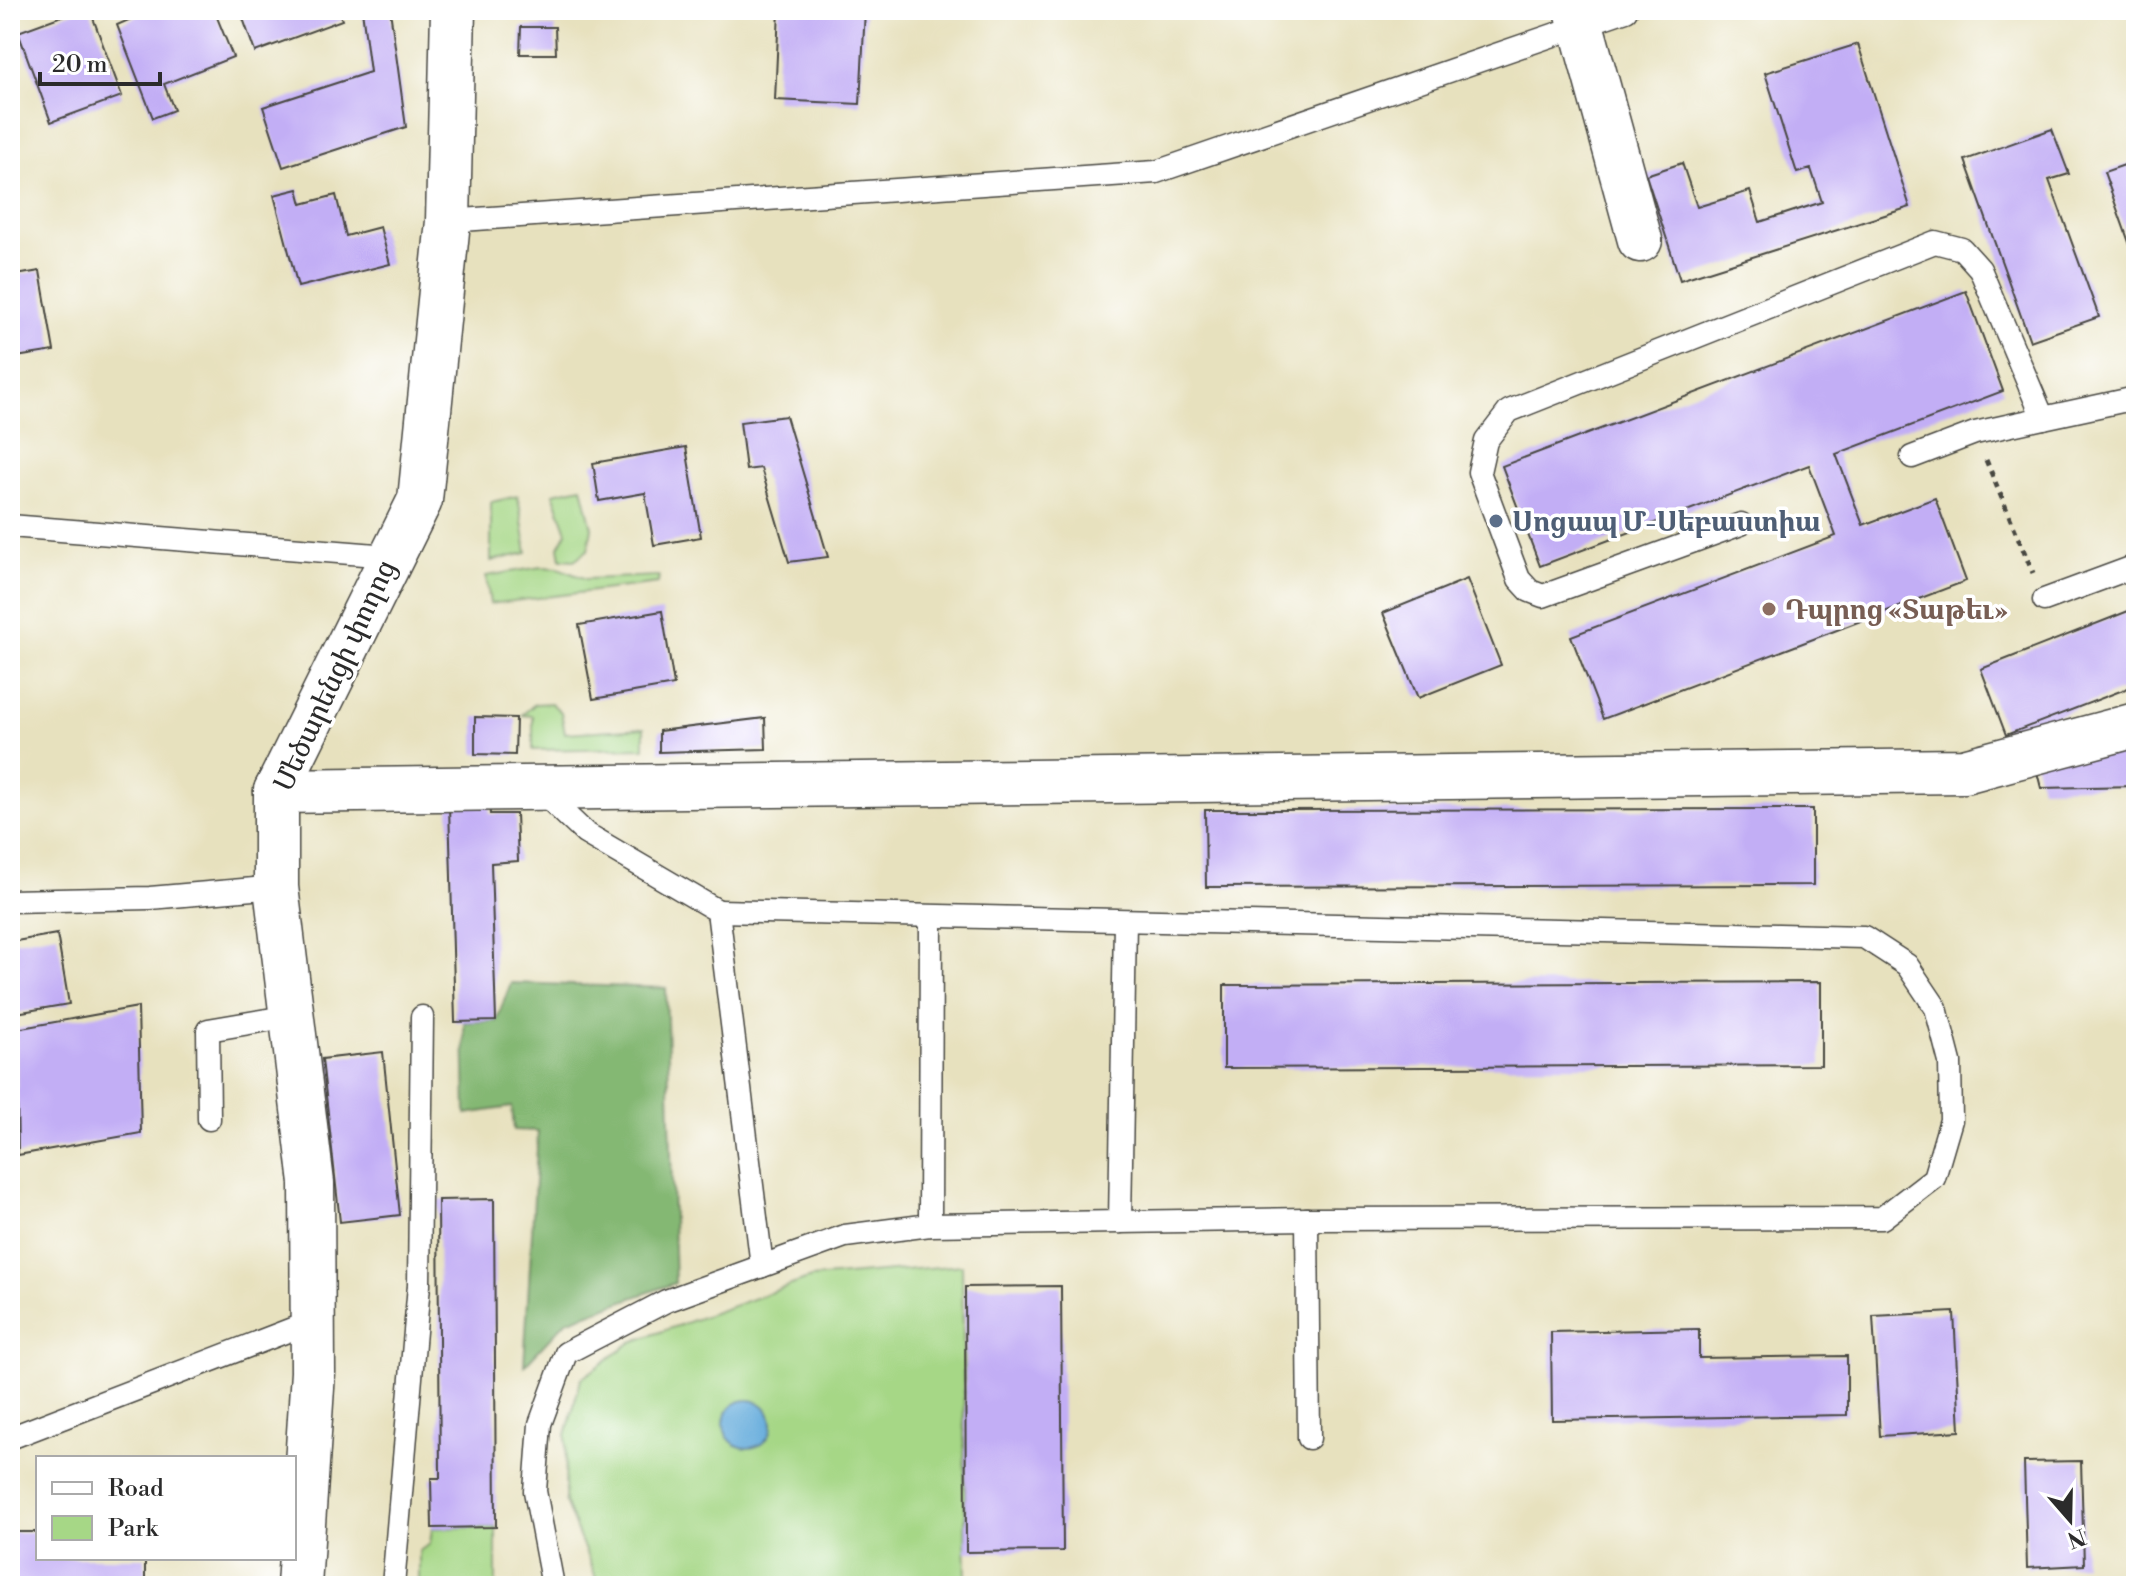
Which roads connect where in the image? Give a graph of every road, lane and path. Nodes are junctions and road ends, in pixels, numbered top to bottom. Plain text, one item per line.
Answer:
1 (453, 10) edge
2 (1626, 10) edge
3 (1579, 18) edge
4 (448, 221) junction
5 (1640, 240) dead end
6 (2136, 398) edge
7 (2043, 418) junction
8 (1975, 433) junction
9 (1912, 457) dead end
10 (1741, 524) dead end
11 (10, 526) edge
12 (389, 556) junction
13 (2136, 566) edge
14 (2044, 600) joint
15 (2136, 725) edge
16 (539, 789) junction
17 (276, 791) junction
18 (276, 887) junction
19 (10, 901) edge
20 (718, 911) junction
21 (931, 917) junction
22 (1125, 921) junction
23 (291, 1016) junction
24 (422, 1017) dead end
25 (209, 1119) dead end
26 (1307, 1219) junction
27 (1120, 1222) junction
28 (930, 1225) junction
29 (762, 1266) junction
30 (313, 1321) junction
31 (10, 1438) edge
32 (1309, 1438) dead end
33 (299, 1586) edge
34 (393, 1586) edge
35 (553, 1586) edge

1 - 4 street, Մեծարենցի փողոց
2 - 3 lane
3 - 4 lane
3 - 5 street
4 - 12 street, Մեծարենցի փողոց
6 - 7 lane
7 - 8 lane
7 - 10 lane
8 - 9 lane
8 - 14 path
11 - 12 lane
12 - 17 street, Մեծարենցի փողոց
13 - 14 lane
15 - 16 street
16 - 17 street
16 - 20 lane
17 - 18 street, Մեծարենցի փողոց
18 - 19 lane
18 - 23 street, Մեծարենցի փողոց
20 - 21 lane
20 - 29 lane
21 - 22 lane
21 - 28 lane
22 - 26 lane
22 - 27 lane
23 - 25 lane
23 - 30 street, Մեծարենցի փողոց
24 - 34 lane
26 - 27 lane
26 - 32 lane
27 - 28 lane
28 - 29 lane
29 - 35 lane
30 - 31 lane
30 - 33 street, Մեծարենցի փողոց

